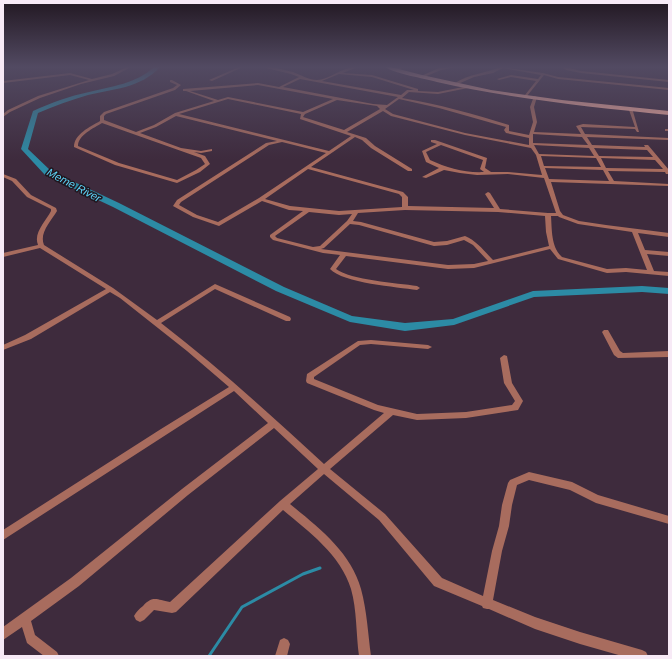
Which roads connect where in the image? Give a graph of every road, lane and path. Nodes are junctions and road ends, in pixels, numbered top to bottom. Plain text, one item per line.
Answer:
1 (535, 97) edge
2 (37, 98) edge
3 (147, 98) edge
4 (208, 98) edge
5 (330, 98) edge
6 (399, 98) edge
7 (403, 98) edge
8 (542, 98) edge
9 (549, 98) edge
10 (336, 99) junction
11 (218, 101) junction
12 (377, 106) junction
13 (388, 106) junction
14 (630, 108) junction
15 (382, 110) junction
16 (669, 112) edge
17 (303, 113) junction
18 (176, 114) junction
19 (3, 116) edge
20 (102, 121) junction
21 (415, 121) junction
22 (410, 126) dead end
23 (637, 128) junction
24 (344, 132) junction
25 (136, 133) junction
26 (355, 135) junction
27 (531, 135) junction
28 (585, 135) junction
29 (640, 137) junction
30 (669, 139) edge
31 (281, 141) junction
32 (432, 141) dead end
33 (440, 144) junction
34 (532, 145) junction
35 (592, 146) junction
36 (180, 148) junction
37 (648, 149) junction
38 (210, 150) dead end
39 (328, 152) junction
40 (538, 155) junction
41 (598, 158) junction
42 (657, 159) junction
43 (542, 167) junction
44 (308, 168) junction
45 (443, 168) junction
46 (410, 170) dead end
47 (605, 170) junction
48 (668, 173) edge
49 (493, 174) junction
50 (3, 175) edge
51 (424, 177) dead end
52 (548, 179) junction
53 (613, 183) junction
54 (669, 185) edge
55 (488, 194) dead end
56 (261, 199) junction
57 (405, 208) junction
58 (498, 210) junction
59 (307, 211) junction
60 (358, 211) junction
61 (560, 214) junction
62 (548, 215) junction
63 (350, 222) junction
64 (634, 231) junction
65 (669, 235) edge
66 (41, 246) junction
67 (552, 247) junction
68 (322, 249) junction
69 (642, 252) junction
70 (344, 254) junction
71 (669, 254) edge
72 (3, 255) edge
73 (491, 261) junction
74 (651, 272) junction
75 (669, 274) edge
76 (417, 288) dead end
77 (111, 289) junction
78 (288, 319) dead end
79 (157, 322) junction
80 (606, 332) dead end
81 (428, 347) dead end
82 (3, 348) edge
83 (669, 354) edge
84 (504, 358) dead end
85 (235, 387) junction
86 (392, 411) junction
87 (274, 424) junction
88 (323, 468) junction
89 (283, 504) junction
90 (669, 520) edge
91 (3, 535) edge
92 (487, 604) junction
93 (140, 616) dead end
94 (24, 618) junction
95 (3, 634) edge
96 (284, 644) dead end
97 (53, 656) edge
98 (281, 656) edge
99 (365, 656) edge
100 (642, 656) edge

1 - 27 street
2 - 19 street
3 - 20 street
4 - 11 street
5 - 10 street
6 - 13 street
7 - 27 street
8 - 14 main road
9 - 14 main road
10 - 12 street
10 - 17 street
11 - 17 street
11 - 18 street
12 - 13 street
12 - 15 street
13 - 15 street
14 - 16 main road
14 - 23 street
15 - 21 street
15 - 24 street
17 - 24 street
18 - 25 street
18 - 31 street
20 - 25 street
20 - 36 street
21 - 22 street
21 - 34 street
23 - 28 street
23 - 29 street
24 - 26 street
25 - 36 street
26 - 39 street
26 - 46 street
27 - 28 street
27 - 34 street
28 - 29 street
28 - 35 street
29 - 30 street
29 - 37 street
31 - 39 street
31 - 56 street
32 - 33 street
33 - 45 street
33 - 49 street
34 - 35 street
34 - 40 street
35 - 37 street
35 - 41 street
36 - 38 street
37 - 42 street
39 - 44 street
40 - 41 street
40 - 43 street
41 - 42 street
41 - 47 street
42 - 48 street
43 - 47 street
43 - 52 street
44 - 56 street
44 - 57 street
45 - 49 street
45 - 51 street
47 - 48 street
47 - 53 street
49 - 52 street
50 - 66 street
52 - 53 street
52 - 61 street
53 - 54 street
55 - 58 street
56 - 59 street
57 - 58 street
57 - 60 street
58 - 62 street
59 - 60 street
59 - 68 street
60 - 63 street
61 - 62 street
61 - 64 street
62 - 67 street
63 - 68 street
63 - 73 street
64 - 65 street
64 - 69 street
66 - 72 street
66 - 77 street
67 - 73 street
67 - 74 street
68 - 70 street
69 - 71 street
69 - 74 street
70 - 73 street
70 - 76 street
74 - 75 street
77 - 79 street
77 - 82 street
78 - 79 street
79 - 85 street
80 - 83 street
81 - 86 street
84 - 86 street
85 - 87 street
85 - 91 street
86 - 88 street
87 - 88 street
87 - 94 street
88 - 89 street
88 - 92 street
89 - 93 street
89 - 99 street
90 - 92 street
92 - 100 street
94 - 95 street
94 - 97 street
96 - 98 street

